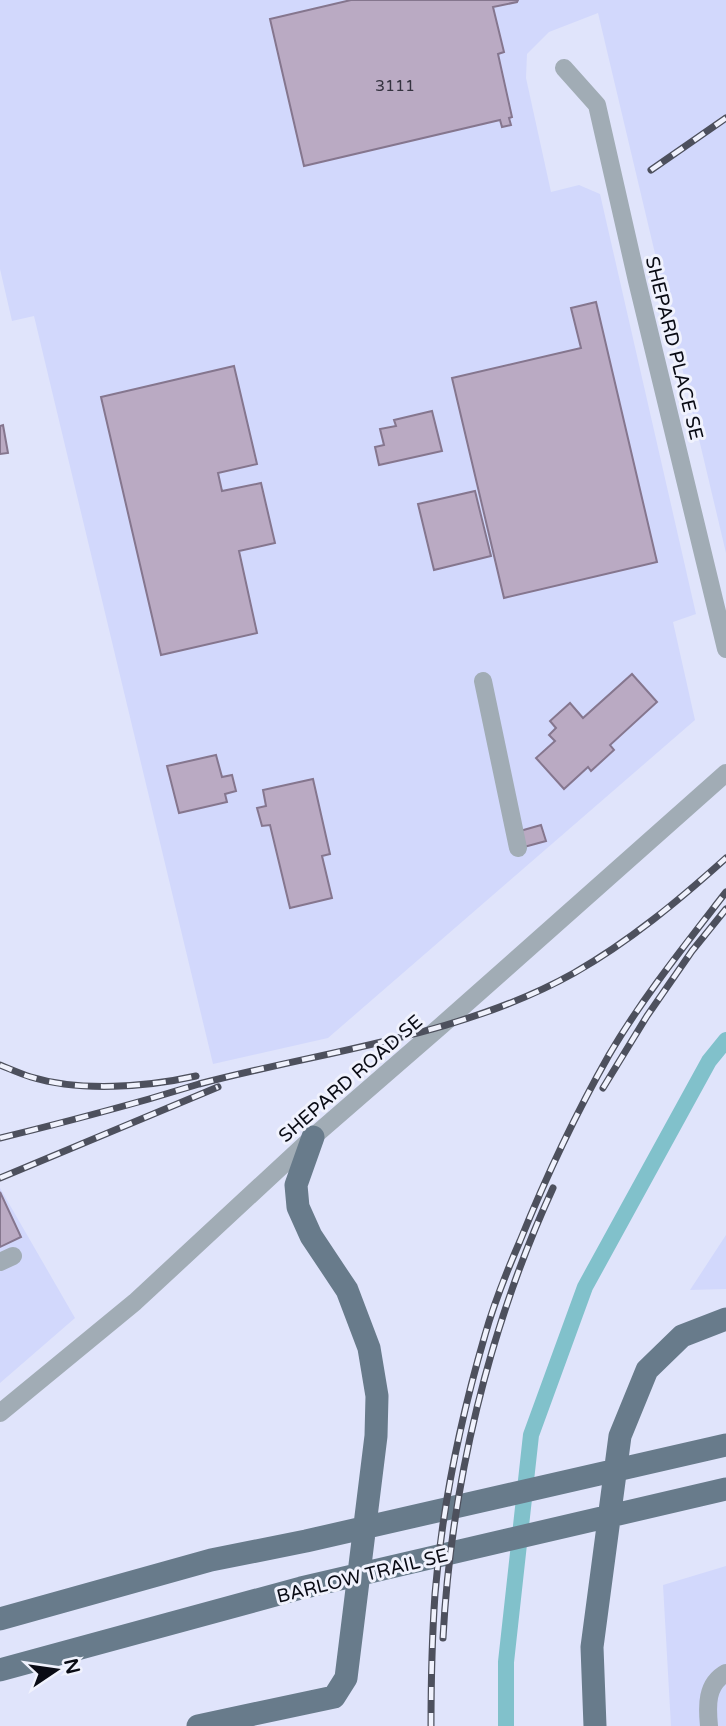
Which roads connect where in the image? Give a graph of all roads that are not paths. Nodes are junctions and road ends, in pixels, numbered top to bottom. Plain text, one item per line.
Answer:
1 (564, 68) dead end
2 (726, 649) edge
3 (483, 681) dead end
4 (726, 773) edge
5 (518, 848) dead end
6 (313, 1137) junction
7 (726, 1319) edge
8 (0, 1413) edge
9 (726, 1445) edge
10 (726, 1489) edge
11 (150, 1576) junction
12 (0, 1603) edge
13 (0, 1619) edge
14 (0, 1670) edge
15 (726, 1673) edge
16 (198, 1726) edge
17 (595, 1726) edge
18 (709, 1726) edge

1 - 2 street, SHEPARD PLACE SE
3 - 5 street
4 - 6 street, SHEPARD ROAD SE
6 - 8 street, SHEPARD ROAD SE
6 - 16 main road
7 - 17 main road
9 - 11 main road
10 - 14 main road, BARLOW TRAIL SE
11 - 12 main road
11 - 13 main road
15 - 18 street

